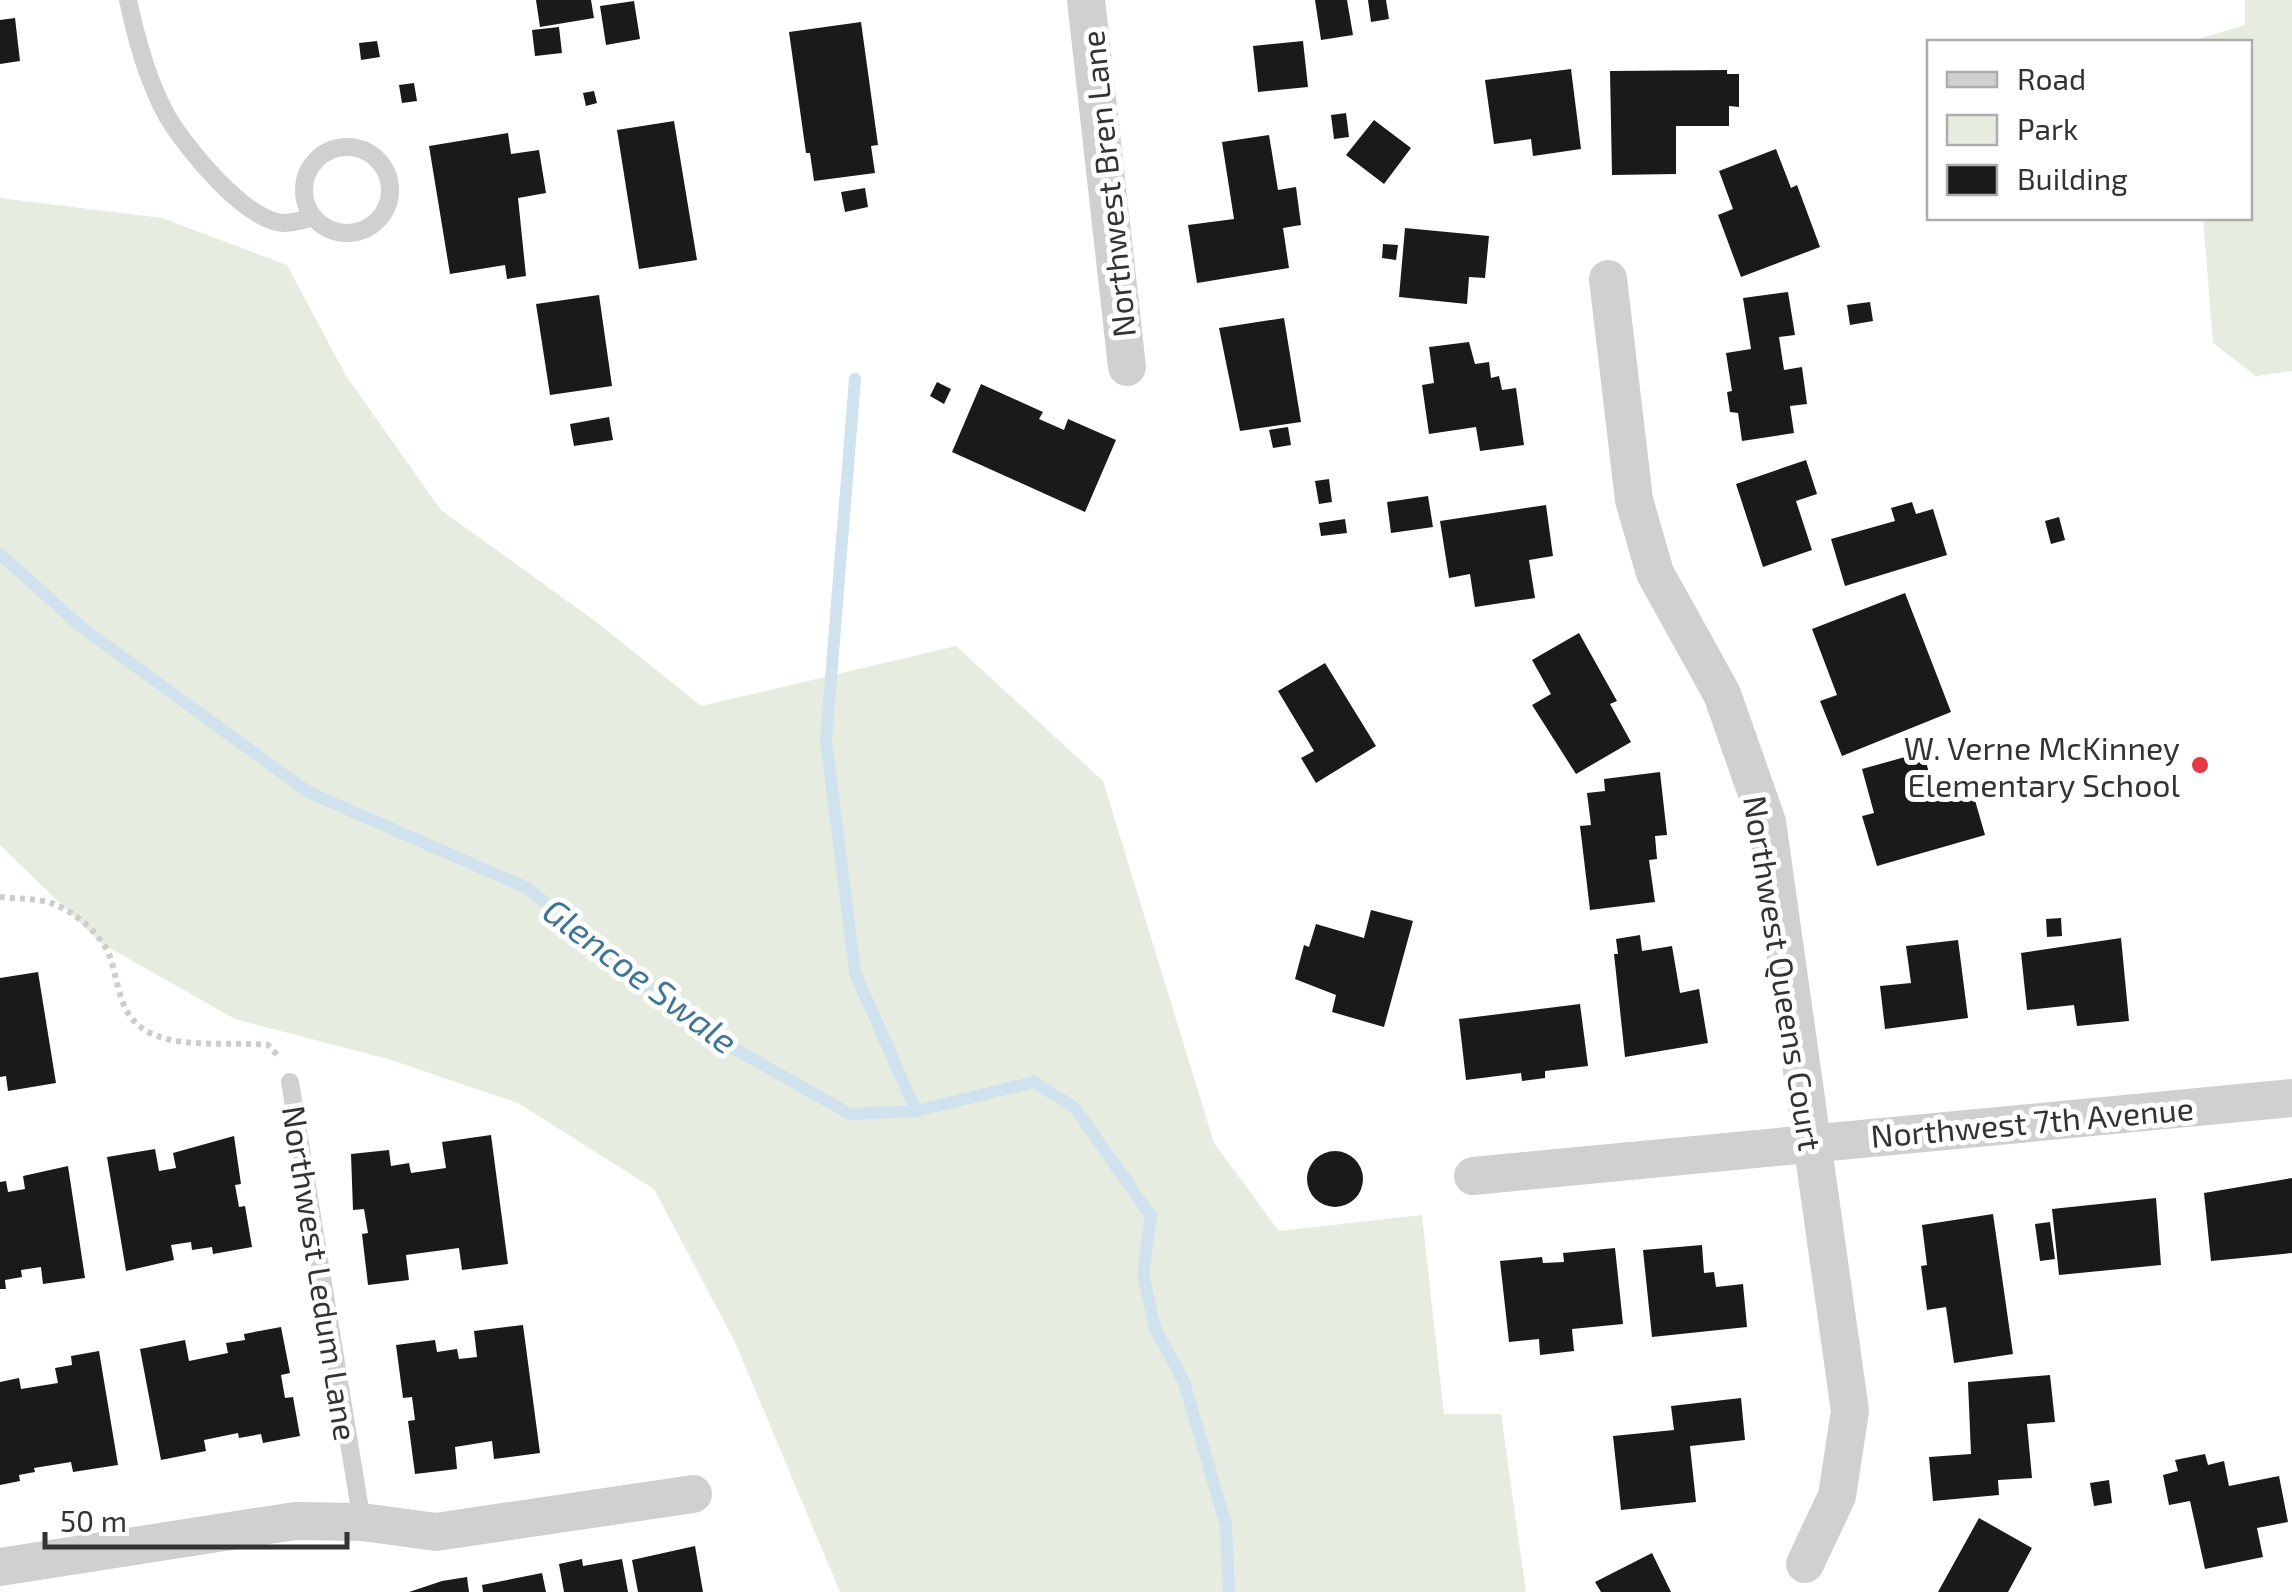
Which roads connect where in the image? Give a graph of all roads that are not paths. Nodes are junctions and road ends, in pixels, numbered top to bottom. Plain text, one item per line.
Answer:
1 (128, 0) edge
2 (1086, 0) edge
3 (314, 218) junction
4 (1608, 279) dead end
5 (1127, 368) dead end
6 (290, 1082) road end
7 (2292, 1098) edge
8 (1811, 1141) junction
9 (1473, 1176) dead end
10 (693, 1494) dead end
11 (362, 1522) junction
12 (1805, 1564) dead end
13 (0, 1568) edge

1 - 3 lane
2 - 5 street, Northwest Bren Lane
3 - 3 lane
4 - 8 street, Northwest Queens Court
6 - 11 lane, Northwest Ledum Lane
7 - 8 street, Northwest 7th Avenue
8 - 9 street, Northwest 7th Avenue
8 - 12 street, Northwest Queens Court
10 - 11 street
11 - 13 street

